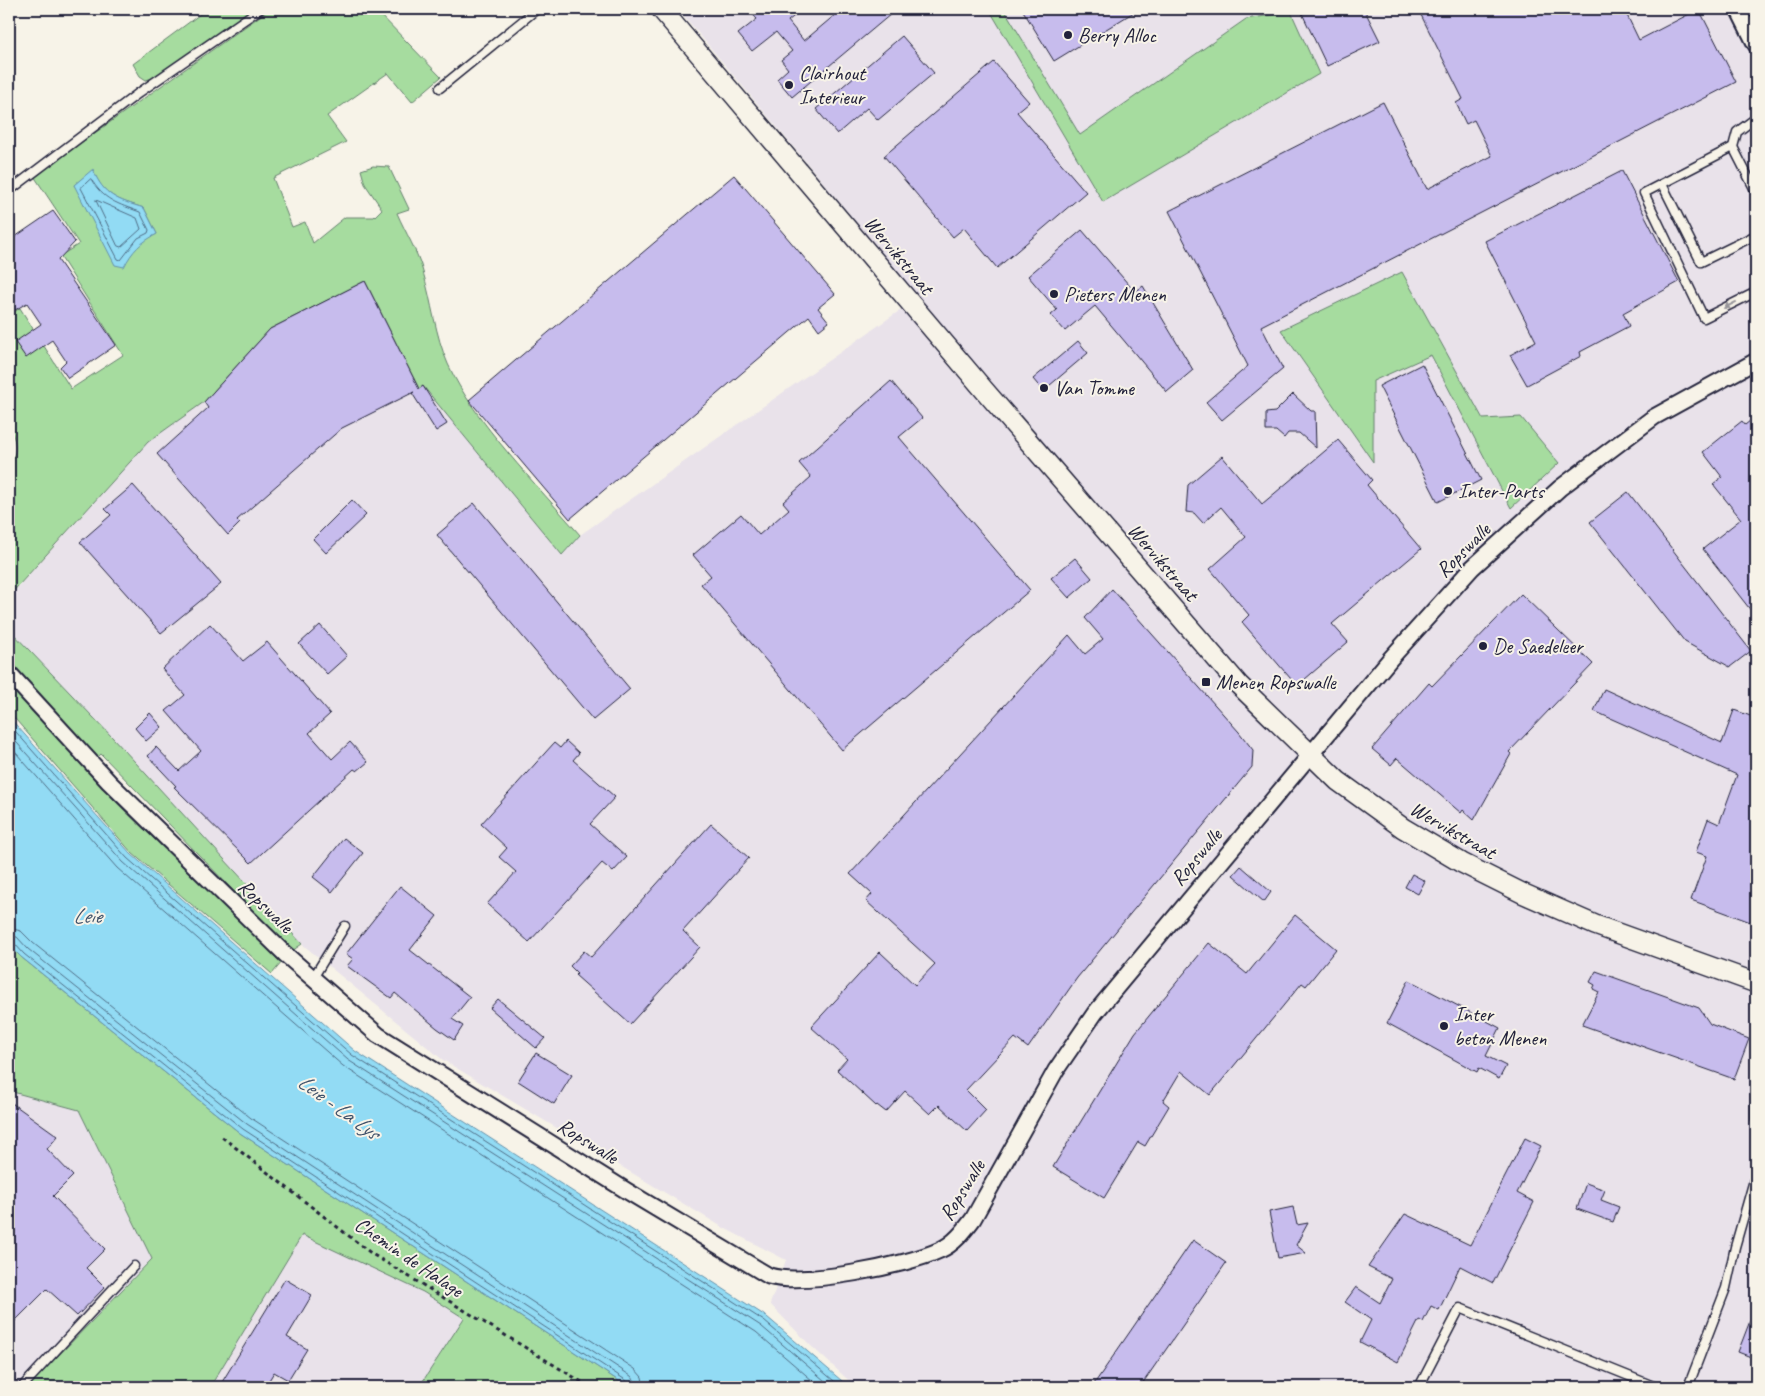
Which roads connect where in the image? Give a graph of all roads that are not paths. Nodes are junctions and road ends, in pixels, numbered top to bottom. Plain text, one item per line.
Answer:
1 (260, 9) edge
2 (537, 9) edge
3 (660, 9) edge
4 (1738, 9) edge
5 (1756, 45) edge
6 (440, 88) dead end
7 (1756, 118) edge
8 (1733, 147) junction
9 (1662, 184) junction
10 (9, 191) edge
11 (1756, 192) edge
12 (1756, 235) edge
13 (1756, 292) edge
14 (1756, 361) edge
15 (9, 672) edge
16 (1312, 755) junction
17 (345, 926) dead end
18 (313, 978) junction
19 (1756, 983) edge
20 (1756, 1096) edge
21 (1756, 1119) edge
22 (1756, 1172) edge
23 (134, 1266) dead end
24 (22, 1387) edge
25 (1419, 1387) edge
26 (1656, 1387) edge
27 (1688, 1387) edge

1 - 10 lane
2 - 6 lane
3 - 16 street, Wervikstraat
4 - 5 street
7 - 8 lane
8 - 9 lane
8 - 11 lane
9 - 12 lane
13 -> 9 lane
14 - 16 street, Ropswalle
15 - 18 street, Ropswalle
16 - 18 street, Ropswalle
16 - 19 street, Wervikstraat
17 - 18 lane
20 - 21 lane
22 - 27 lane
23 - 24 lane
25 - 26 lane

